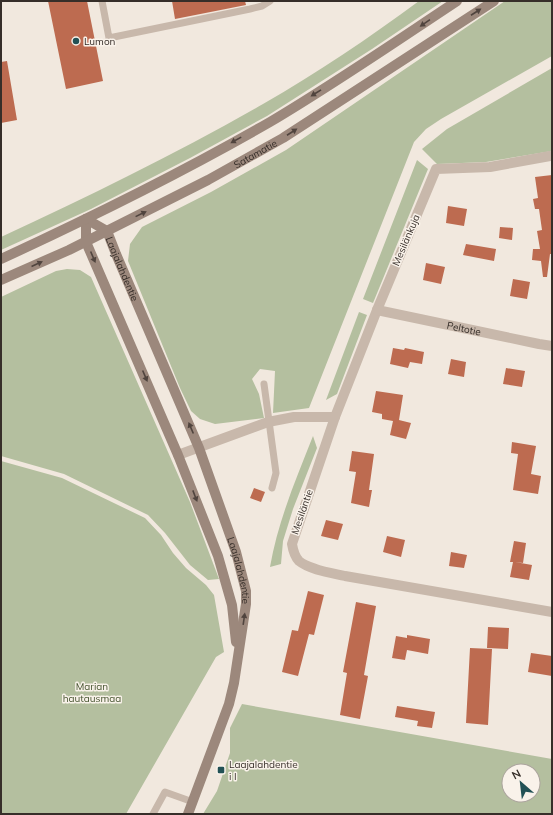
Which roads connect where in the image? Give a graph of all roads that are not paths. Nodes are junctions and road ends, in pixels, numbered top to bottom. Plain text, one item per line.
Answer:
1 (102, 1) edge
2 (270, 1) edge
3 (457, 1) edge
4 (494, 1) edge
5 (550, 156) dead end
6 (86, 219) junction
7 (106, 231) junction
8 (86, 242) junction
9 (1, 259) edge
10 (1, 280) edge
11 (377, 310) junction
12 (552, 346) edge
13 (264, 384) dead end
14 (335, 417) junction
15 (268, 422) junction
16 (199, 448) junction
17 (178, 455) junction
18 (272, 488) dead end
19 (552, 612) edge
20 (238, 657) junction
21 (193, 802) junction
22 (153, 814) edge
23 (188, 814) edge

1 - 2 lane
3 -> 6 street, Satamatie
7 -> 4 street, Satamatie
5 - 11 street, Mesilänkuja
6 - 7 street, Laajalahdentie
6 - 8 street, Laajalahdentie
6 - 9 street, Satamatie
7 - 8 street, Satamatie
16 -> 7 street, Laajalahdentie
10 -> 8 street, Satamatie
8 -> 17 street, Laajalahdentie
11 - 12 street, Peltotie
11 - 14 street, Mesilänkuja
13 - 15 lane
14 - 15 street
14 - 19 street, Mesiläntie
15 - 16 street
15 - 18 lane
16 - 17 street
20 -> 16 street, Laajalahdentie
17 -> 20 street, Laajalahdentie
20 - 21 street, Laajalahdentie
21 - 22 lane
21 - 23 street, Laajalahdentie

